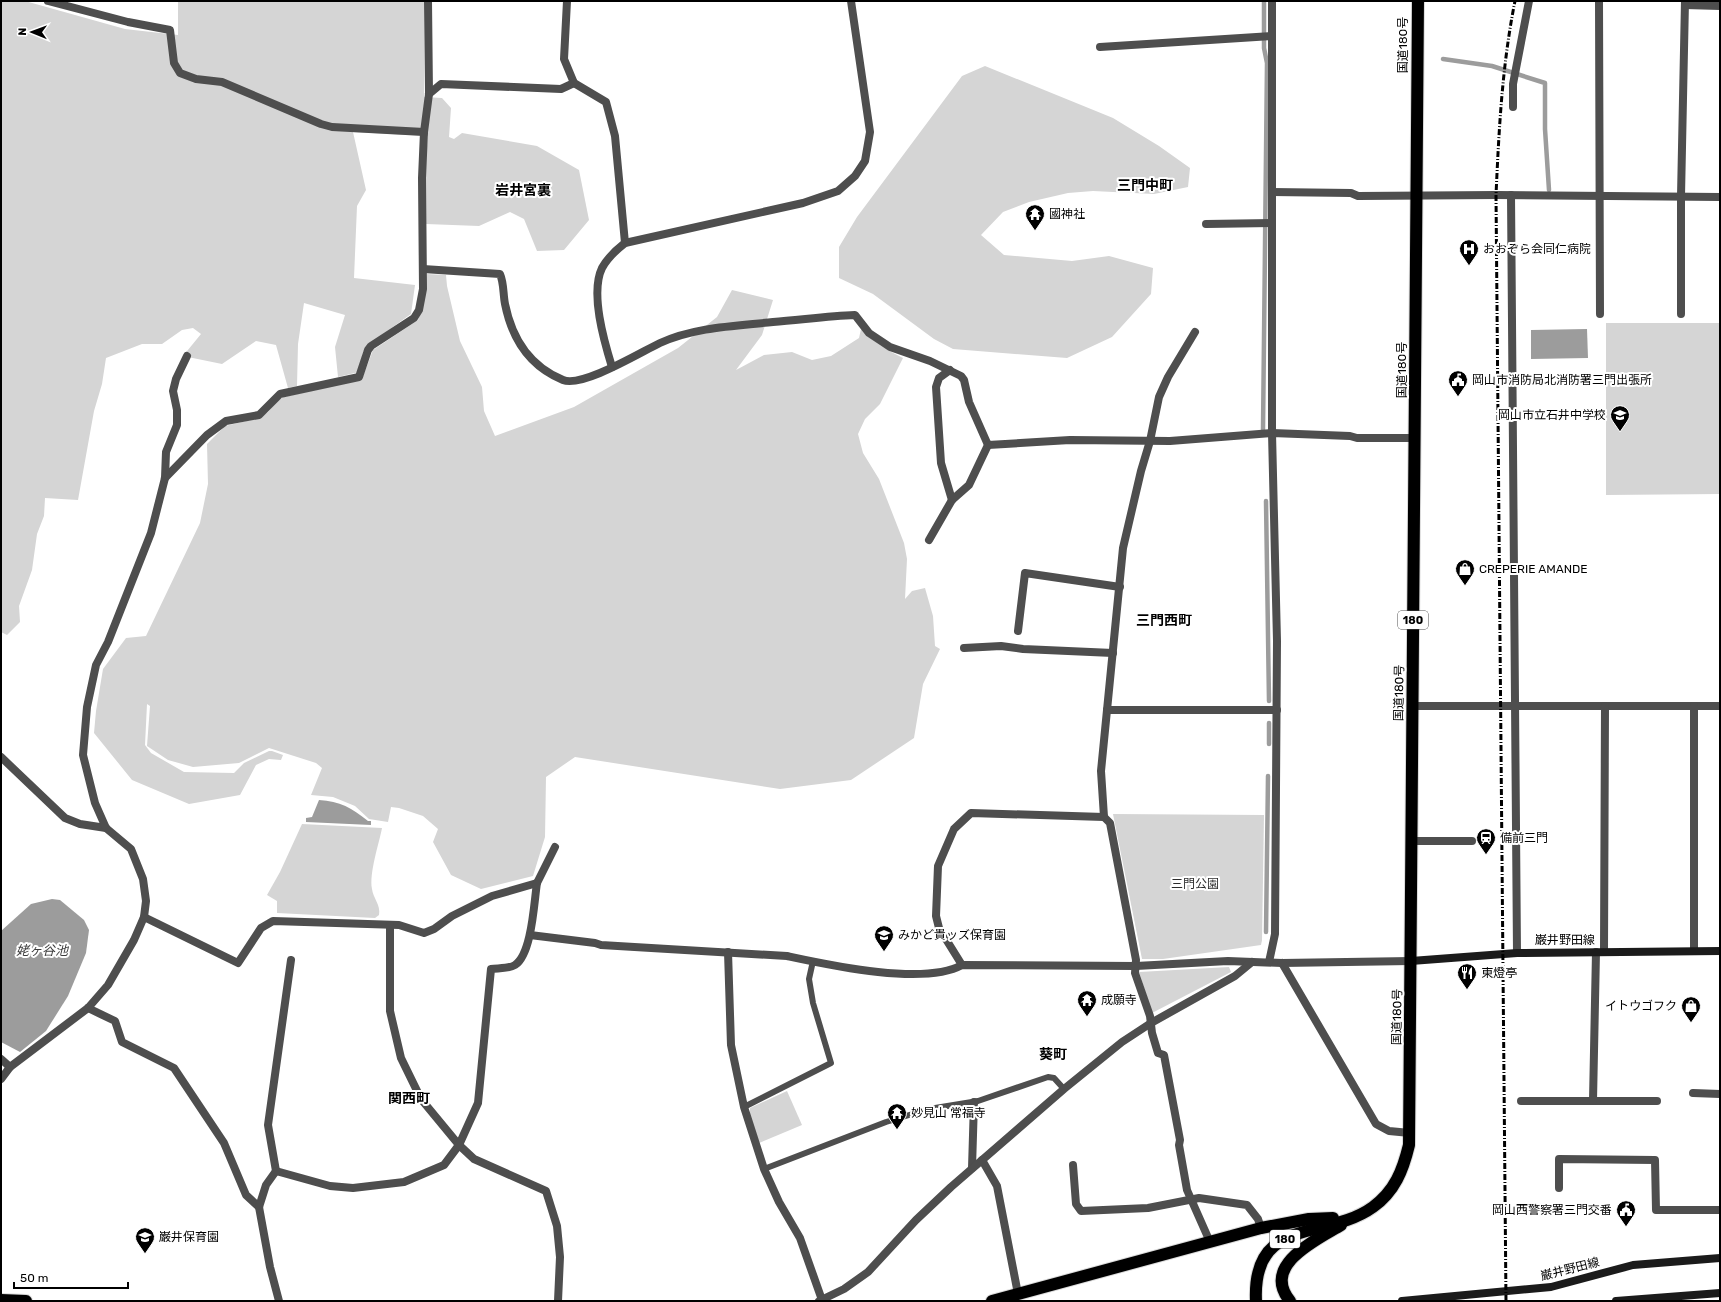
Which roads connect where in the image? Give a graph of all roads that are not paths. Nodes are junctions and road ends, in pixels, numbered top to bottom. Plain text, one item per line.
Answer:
1 (48, 1) edge
2 (428, 1) edge
3 (567, 1) edge
4 (851, 1) edge
5 (1272, 1) edge
6 (1418, 1) edge
7 (1529, 1) edge
8 (1600, 1) edge
9 (1685, 3) edge
10 (1720, 6) edge
11 (1266, 36) junction
12 (1100, 47) dead end
13 (574, 83) junction
14 (429, 94) junction
15 (1513, 107) dead end
16 (424, 132) junction
17 (1272, 192) junction
18 (1416, 195) junction
19 (1511, 195) junction
20 (1600, 195) junction
21 (1681, 196) junction
22 (1720, 197) edge
23 (1267, 223) junction
24 (1206, 224) dead end
25 (625, 243) junction
26 (423, 269) junction
27 (1600, 314) dead end
28 (1681, 314) dead end
29 (1195, 332) dead end
30 (186, 356) dead end
31 (612, 367) junction
32 (950, 370) junction
33 (1272, 433) junction
34 (1416, 438) junction
35 (1150, 442) junction
36 (988, 445) junction
37 (165, 478) junction
38 (952, 500) junction
39 (929, 540) dead end
40 (1120, 587) junction
41 (1018, 631) dead end
42 (964, 648) dead end
43 (1112, 653) junction
44 (1412, 706) junction
45 (1516, 706) junction
46 (1605, 706) junction
47 (1694, 706) junction
48 (1720, 706) edge
49 (1107, 710) junction
50 (1277, 710) junction
51 (1, 757) edge
52 (1104, 817) junction
53 (106, 828) junction
54 (1412, 841) junction
55 (1472, 841) dead end
56 (555, 847) dead end
57 (537, 883) junction
58 (144, 917) junction
59 (390, 925) junction
60 (530, 935) junction
61 (1720, 951) edge
62 (728, 952) junction
63 (1600, 952) junction
64 (1694, 952) junction
65 (1517, 953) junction
66 (291, 960) dead end
67 (1412, 961) junction
68 (813, 962) junction
69 (1252, 962) junction
70 (1269, 962) junction
71 (1282, 963) junction
72 (962, 965) junction
73 (1136, 966) junction
74 (88, 1008) junction
75 (1150, 1023) junction
76 (1, 1059) edge
77 (10, 1067) junction
78 (1, 1079) edge
79 (1064, 1089) junction
80 (1693, 1093) dead end
81 (1720, 1094) edge
82 (1521, 1101) dead end
83 (1593, 1101) junction
84 (1657, 1101) dead end
85 (974, 1102) junction
86 (744, 1107) junction
87 (1410, 1134) junction
88 (458, 1145) junction
89 (982, 1160) junction
90 (1073, 1165) dead end
91 (972, 1168) junction
92 (764, 1169) junction
93 (276, 1171) junction
94 (1559, 1188) dead end
95 (1191, 1199) junction
96 (259, 1207) junction
97 (1720, 1210) edge
98 (1354, 1217) junction
99 (1261, 1228) junction
100 (1210, 1242) junction
101 (1720, 1258) edge
102 (1720, 1293) edge
103 (1018, 1294) junction
104 (1, 1300) edge
105 (820, 1300) edge
106 (26, 1301) edge
107 (279, 1301) edge
108 (558, 1301) edge
109 (992, 1301) edge
110 (1256, 1301) edge
111 (1290, 1301) edge
112 (1402, 1301) edge
113 (1616, 1301) edge

1 - 16 street
2 - 14 street
3 - 13 street
4 - 25 street
5 - 11 street
6 - 18 highway, 国道180号 / 180
7 - 15 street
8 - 20 street
9 - 10 street
9 - 21 street
11 - 12 street
11 - 17 street
13 - 14 street
13 - 25 street
14 - 16 street
16 - 26 street
17 - 18 street
17 - 23 street
18 - 19 street
18 - 34 highway, 国道180号 / 180
19 - 20 street
19 - 45 street
20 - 21 street
20 - 27 street
21 - 22 street
21 - 28 street
23 - 24 street
23 - 33 street
25 - 31 street
26 - 31 street
26 - 37 street
29 - 35 street
30 - 37 street
31 - 32 street
32 - 36 street
32 - 38 street
33 - 34 street
33 - 35 street
33 - 50 street
34 - 44 highway, 国道180号 / 180
35 - 36 street
35 - 40 street
36 - 38 street
37 - 53 street
38 - 39 street
40 - 41 street
40 - 43 street
42 - 43 street
43 - 49 street
44 - 45 street
44 - 54 highway, 国道180号 / 180
45 - 46 street
45 - 65 street
46 - 47 street
46 - 63 street
47 - 48 street
47 - 64 street
49 - 50 street
49 - 52 street
50 - 70 street
51 - 53 street
52 - 72 street
52 - 73 street
53 - 58 street
54 - 55 street
54 - 67 highway, 国道180号 / 180
56 - 57 street
57 - 59 street
57 - 60 street
58 - 59 street
58 - 74 street
59 - 88 street
60 - 62 street
60 - 88 street
61 - 64 main road, 巌井野田線
62 - 68 street
62 - 86 street
63 - 64 main road, 巌井野田線
63 - 65 main road, 巌井野田線
63 - 83 street
65 - 67 main road, 巌井野田線
66 - 93 street
67 - 71 street
67 - 87 highway, 国道180号 / 180
68 - 72 street
68 - 86 lane
69 - 70 street
69 - 73 street
69 - 75 street
70 - 71 street
71 - 87 street
72 - 73 street
73 - 75 street
74 - 77 street
74 - 96 street
75 - 79 street
75 - 95 street
76 - 77 street
77 - 78 street
79 - 85 lane
79 - 89 street
80 - 81 street
82 - 83 street
83 - 84 street
85 - 91 street
85 - 92 lane
86 - 92 street
87 - 98 highway, 国道180号 / 180
88 - 93 street
88 - 108 street
89 - 91 street
89 - 103 street
90 - 95 street
91 - 105 street
92 - 105 street
93 - 96 street
94 - 97 street
95 - 99 street
95 - 100 street
96 - 107 street
98 - 99 highway
98 - 110 highway, 国道180号 / 180
98 - 111 highway
99 - 100 highway
100 - 103 highway
101 - 112 main road, 巌井野田線
102 - 113 main road
103 - 109 highway
104 - 106 highway

